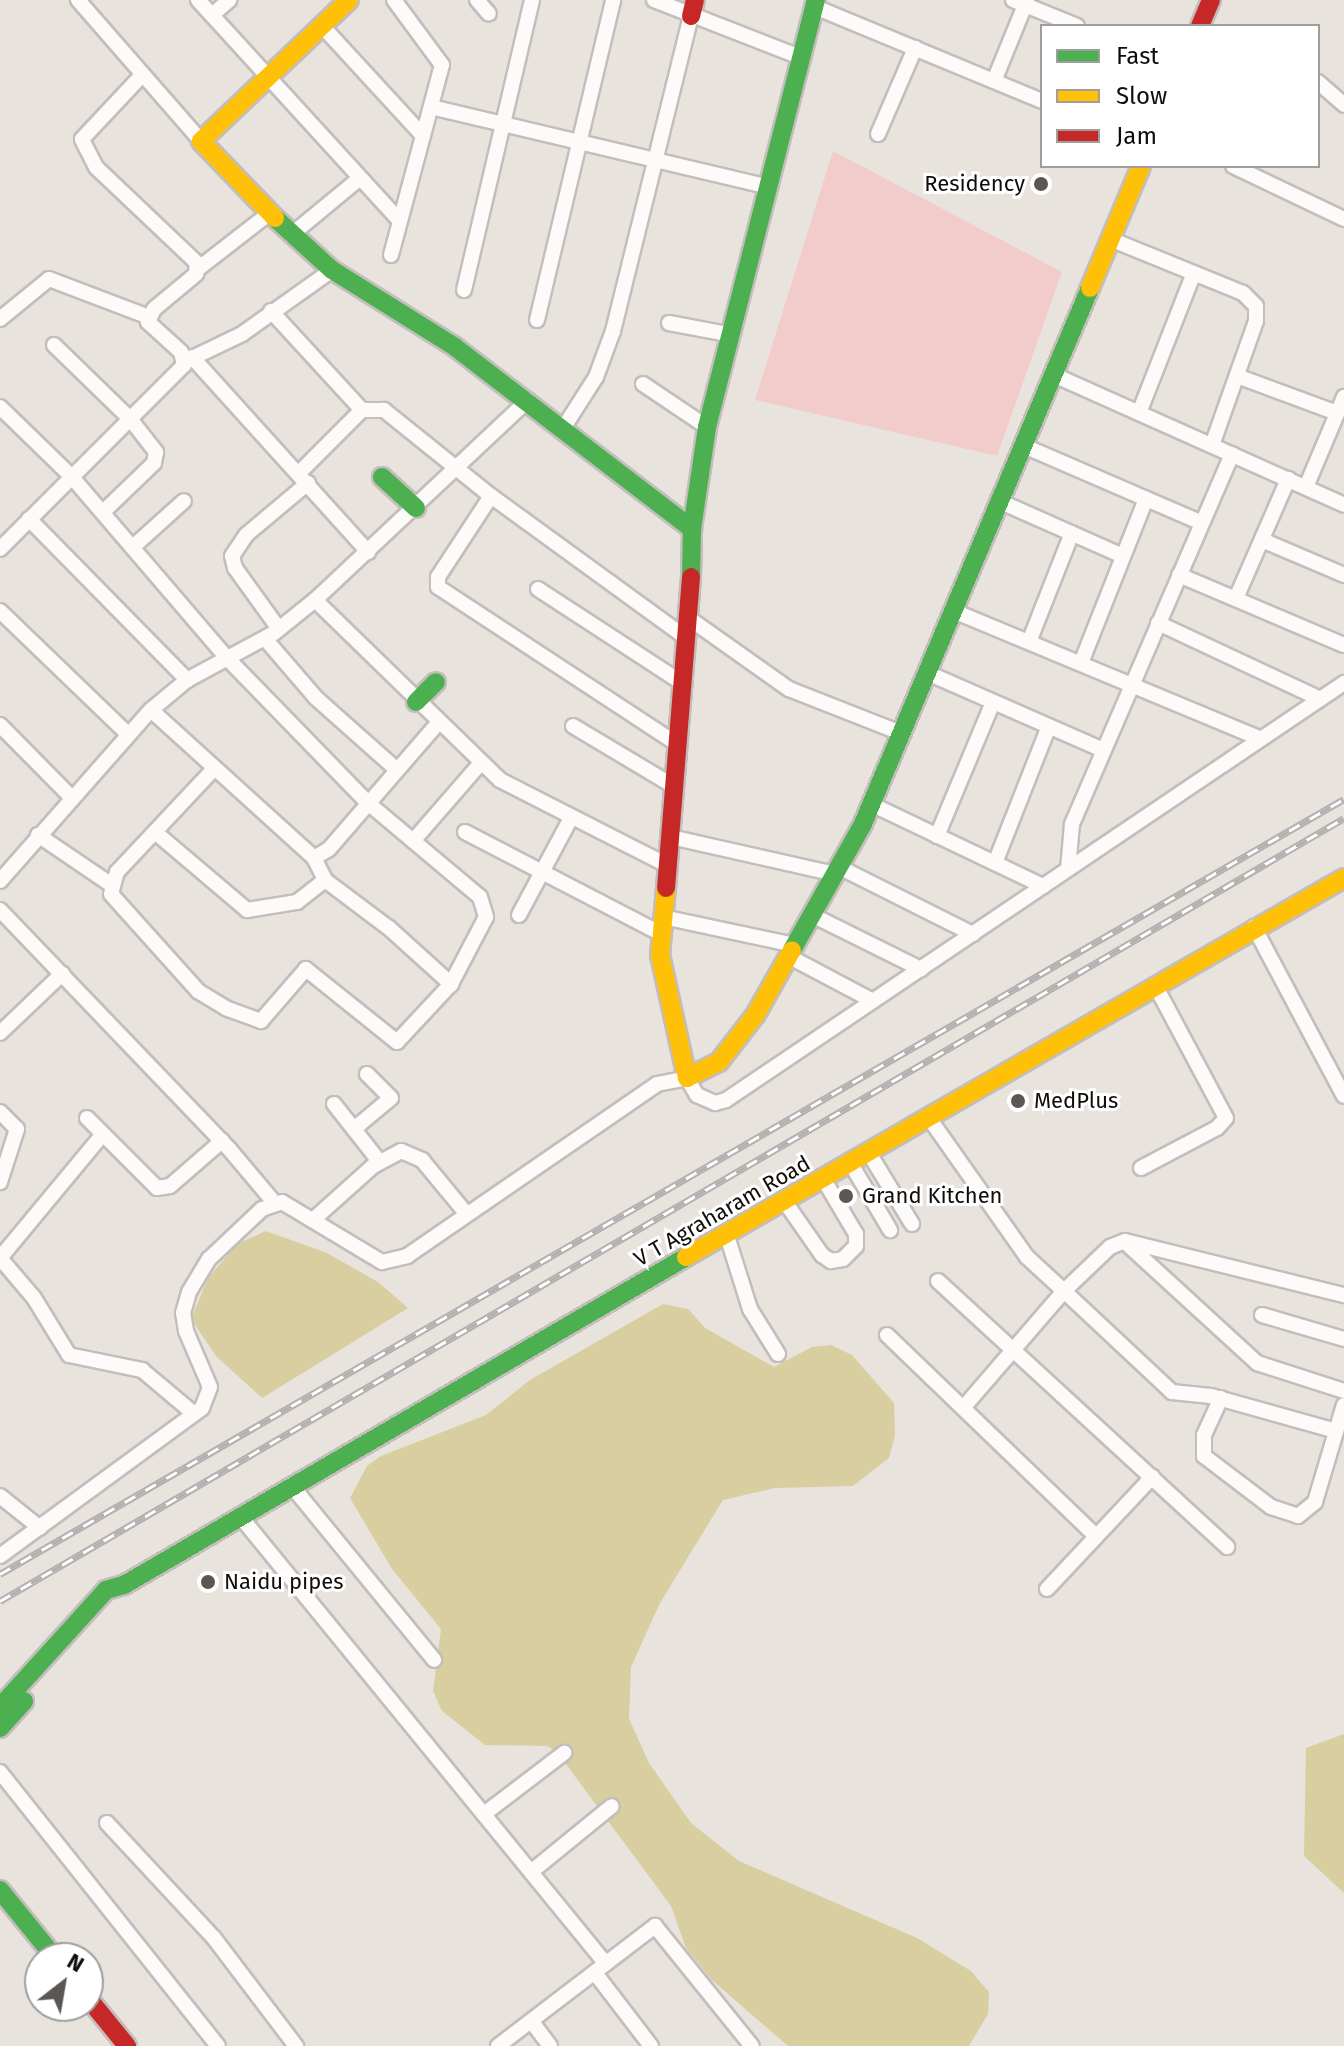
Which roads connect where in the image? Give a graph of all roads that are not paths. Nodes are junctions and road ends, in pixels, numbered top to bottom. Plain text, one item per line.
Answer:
1 (78, 0) edge
2 (198, 0) edge
3 (229, 0) edge
4 (349, 0) edge
5 (394, 0) edge
6 (477, 0) edge
7 (532, 0) edge
8 (613, 0) edge
9 (654, 0) edge
10 (1211, 0) edge
11 (1021, 2) edge
12 (815, 3) edge
13 (693, 8) edge
14 (489, 14) dead end
15 (212, 15) junction
16 (1072, 24) edge
17 (1204, 24) edge
18 (322, 26) junction
19 (915, 48) junction
20 (803, 58) junction
21 (142, 75) junction
22 (269, 77) junction
23 (994, 81) junction
24 (1320, 84) edge
25 (1040, 100) edge
26 (1344, 105) edge
27 (431, 107) junction
28 (503, 122) junction
29 (878, 134) dead end
30 (423, 136) junction
31 (201, 141) junction
32 (578, 141) junction
33 (655, 160) junction
34 (1140, 168) edge
35 (1237, 168) edge
36 (360, 178) junction
37 (765, 186) junction
38 (270, 213) junction
39 (1344, 219) edge
40 (400, 221) junction
41 (291, 235) junction
42 (1110, 239) junction
43 (391, 255) dead end
44 (199, 268) junction
45 (332, 270) junction
46 (1194, 273) junction
47 (464, 290) dead end
48 (271, 311) junction
49 (149, 317) junction
50 (0, 319) edge
51 (537, 320) dead end
52 (669, 323) dead end
53 (732, 335) junction
54 (54, 345) dead end
55 (189, 359) junction
56 (1054, 375) junction
57 (1237, 376) junction
58 (643, 384) dead end
59 (1344, 397) edge
60 (528, 400) junction
61 (0, 407) edge
62 (362, 410) junction
63 (1139, 413) junction
64 (1337, 413) junction
65 (131, 420) junction
66 (564, 427) junction
67 (707, 427) junction
68 (1212, 445) junction
69 (1024, 446) junction
70 (1232, 454) junction
71 (458, 470) junction
72 (71, 476) junction
73 (382, 477) dead end
74 (303, 478) junction
75 (1288, 479) junction
76 (1306, 487) junction
77 (491, 496) junction
78 (1146, 499) junction
79 (184, 501) dead end
80 (1001, 502) junction
81 (1344, 505) edge
82 (416, 508) junction
83 (103, 512) junction
84 (29, 519) junction
85 (1202, 523) junction
86 (692, 529) junction
87 (1072, 533) junction
88 (1262, 540) junction
89 (134, 546) junction
90 (0, 549) edge
91 (368, 552) junction
92 (1123, 556) junction
93 (1179, 575) junction
94 (1344, 575) edge
95 (538, 589) dead end
96 (1237, 596) junction
97 (315, 600) junction
98 (0, 611) edge
99 (956, 612) junction
100 (690, 619) junction
101 (1158, 623) junction
102 (279, 629) junction
103 (688, 639) junction
104 (267, 641) dead end
105 (1029, 642) junction
106 (1344, 645) edge
107 (226, 657) junction
108 (1081, 663) junction
109 (930, 674) junction
110 (187, 680) junction
111 (436, 682) dead end
112 (682, 683) junction
113 (1131, 683) junction
114 (1344, 683) edge
115 (1320, 699) junction
116 (416, 702) junction
117 (993, 702) junction
118 (151, 710) junction
119 (438, 723) junction
120 (0, 725) edge
121 (573, 726) dead end
122 (1049, 726) junction
123 (128, 734) junction
124 (903, 734) junction
125 (1261, 739) junction
126 (677, 744) junction
127 (1103, 750) junction
128 (480, 764) junction
129 (397, 770) junction
130 (212, 771) junction
131 (675, 787) junction
132 (70, 796) junction
133 (368, 803) junction
134 (871, 804) junction
135 (571, 818) junction
136 (155, 832) junction
137 (465, 832) dead end
138 (38, 835) junction
139 (937, 836) junction
140 (671, 837) junction
141 (413, 841) junction
142 (314, 858) junction
143 (995, 863) junction
144 (669, 866) junction
145 (1068, 869) junction
146 (837, 871) junction
147 (541, 873) junction
148 (1344, 878) edge
149 (325, 880) junction
150 (0, 881) edge
151 (110, 884) junction
152 (1043, 886) junction
153 (0, 910) edge
154 (519, 915) dead end
155 (812, 915) junction
156 (663, 926) junction
157 (1254, 927) junction
158 (973, 934) junction
159 (792, 951) junction
160 (921, 969) junction
161 (62, 974) junction
162 (451, 984) junction
163 (1155, 985) junction
164 (873, 1001) junction
165 (0, 1033) edge
166 (367, 1074) dead end
167 (687, 1078) junction
168 (1344, 1096) edge
169 (334, 1104) dead end
170 (0, 1112) edge
171 (87, 1118) dead end
172 (929, 1118) junction
173 (354, 1129) junction
174 (103, 1134) junction
175 (222, 1141) junction
176 (869, 1153) junction
177 (379, 1161) junction
178 (851, 1164) junction
179 (1141, 1168) dead end
180 (824, 1180) junction
181 (0, 1182) edge
182 (274, 1202) junction
183 (785, 1202) junction
184 (465, 1212) junction
185 (314, 1219) junction
186 (912, 1224) dead end
187 (890, 1230) dead end
188 (727, 1236) junction
189 (1125, 1241) junction
190 (938, 1281) dead end
191 (1064, 1291) junction
192 (1344, 1295) edge
193 (1262, 1315) dead end
194 (887, 1335) dead end
195 (1344, 1339) edge
196 (1014, 1349) junction
197 (778, 1354) dead end
198 (1344, 1391) edge
199 (1221, 1398) junction
200 (1344, 1405) edge
201 (963, 1408) junction
202 (193, 1413) junction
203 (1336, 1431) junction
204 (1152, 1477) junction
205 (291, 1485) junction
206 (0, 1496) edge
207 (240, 1516) junction
208 (40, 1528) junction
209 (1096, 1536) junction
210 (1227, 1547) dead end
211 (0, 1556) edge
212 (124, 1585) junction
213 (1047, 1589) dead end
214 (434, 1660) dead end
215 (0, 1707) edge
216 (0, 1728) edge
217 (564, 1753) dead end
218 (0, 1772) edge
219 (612, 1806) dead end
220 (484, 1814) junction
221 (107, 1823) dead end
222 (531, 1872) junction
223 (0, 1890) edge
224 (42, 1942) edge
225 (600, 1968) junction
226 (104, 2018) edge
227 (532, 2022) junction
228 (127, 2046) edge
229 (218, 2046) edge
230 (296, 2046) edge
231 (498, 2046) edge
232 (550, 2046) edge
233 (651, 2046) edge
234 (752, 2046) edge

1 - 21 street
2 - 15 street
3 - 15 street
4 - 18 street
5 - 27 street
6 - 14 street
7 - 28 street
8 - 32 street
9 - 13 street
10 - 17 street
11 - 16 street
11 - 23 street
12 - 19 street
12 - 20 street
13 - 20 street
13 - 33 street
15 - 22 street
18 - 22 street
18 - 30 street
19 - 23 street
19 - 29 street
20 - 37 street
21 - 31 street
21 - 44 street
22 - 31 street
22 - 36 street
23 - 25 street
24 - 26 street
27 - 28 street
27 - 30 street
28 - 32 street
28 - 47 street
30 - 40 street
31 - 38 street
32 - 33 street
32 - 51 street
33 - 37 street
33 - 66 street
34 - 42 street
35 - 39 street
36 - 40 street
36 - 41 street
37 - 53 street
38 - 41 street
38 - 44 street
40 - 43 street
41 - 45 street
42 - 46 street
42 - 56 street
44 - 49 street
45 - 48 street
45 - 60 street
46 - 57 street
46 - 63 street
48 - 55 street
48 - 62 street
49 - 50 street
49 - 55 street
52 - 53 street
53 - 67 street
54 - 65 street
55 - 65 street
55 - 74 street
56 - 63 street
56 - 69 street
57 - 64 street
57 - 68 street
58 - 67 street
59 - 64 street
60 - 66 street
60 - 71 street
61 - 72 street
62 - 71 street
62 - 74 street
63 - 68 street
64 - 76 street
65 - 72 street
65 - 83 street
66 - 86 street
67 - 86 street
68 - 70 street
69 - 78 street
69 - 80 street
70 - 75 street
70 - 85 street
71 - 77 street
71 - 82 street
72 - 83 street
72 - 84 street
73 - 82 street
74 - 91 street
74 - 102 street
75 - 76 street
75 - 88 street
76 - 81 street
77 - 103 street
77 - 126 street
78 - 85 street
78 - 92 street
79 - 89 street
80 - 87 street
80 - 99 street
82 - 91 street
83 - 89 street
84 - 90 street
84 - 110 street
85 - 93 street
86 - 100 street
87 - 92 street
87 - 105 street
88 - 94 street
88 - 96 street
89 - 107 street
91 - 97 street
92 - 108 street
93 - 96 street
93 - 101 street
95 - 112 street
96 - 106 street
97 - 102 street
97 - 116 street
98 - 123 street
99 - 105 street
99 - 109 street
100 - 103 street
100 - 124 street
101 - 113 street
101 - 115 street
102 - 107 street
103 - 112 street
104 - 129 street
105 - 108 street
107 - 110 street
107 - 133 street
108 - 113 street
109 - 117 street
109 - 124 street
110 - 118 street
111 - 116 street
112 - 126 street
113 - 125 street
113 - 127 street
114 - 115 street
115 - 125 street
116 - 119 street
117 - 122 street
117 - 139 street
118 - 123 street
118 - 130 street
119 - 128 street
119 - 129 street
120 - 132 street
121 - 131 street
122 - 127 street
122 - 143 street
123 - 132 street
124 - 134 street
125 - 145 street
126 - 131 street
127 - 145 street
128 - 135 street
128 - 141 street
129 - 133 street
130 - 136 street
130 - 142 street
131 - 140 street
132 - 138 street
133 - 141 street
133 - 142 street
134 - 139 street
134 - 146 street
135 - 144 street
135 - 147 street
136 - 149 street
136 - 151 street
137 - 147 street
138 - 150 street
138 - 151 street
139 - 143 street
140 - 144 street
140 - 146 street
141 - 162 street
142 - 149 street
143 - 152 street
144 - 156 street
145 - 152 street
146 - 155 street
146 - 158 street
147 - 154 street
147 - 156 street
148 - 157 street, V T Agraharam Road
149 - 162 street
151 - 162 street
152 - 158 street
153 - 161 street
155 - 159 street
155 - 160 street
156 - 159 street
156 - 167 street
157 - 163 street, V T Agraharam Road
157 - 168 street
158 - 160 street
159 - 164 street
159 - 167 street
160 - 164 street
161 - 165 street
161 - 175 street
163 - 172 street, V T Agraharam Road
163 - 179 street
164 - 167 street
166 - 173 street
167 - 184 street
169 - 173 street
170 - 181 street
171 - 174 street
172 - 176 street, V T Agraharam Road
172 - 191 street
173 - 177 street
174 - 175 street
174 - 202 street
175 - 182 street
176 - 178 street, V T Agraharam Road
176 - 186 street
177 - 184 street
177 - 185 street
178 - 180 street, V T Agraharam Road
178 - 187 street
180 - 183 street, V T Agraharam Road
180 - 183 street
182 - 185 street
182 - 202 street
183 - 188 street, V T Agraharam Road
184 - 185 street
188 - 197 street
188 - 205 street, V T Agraharam Road
189 - 191 street
189 - 192 street
189 - 198 street
190 - 196 street
191 - 196 street
191 - 199 street
193 - 195 street
194 - 201 street
196 - 201 street
196 - 204 street
199 - 203 street
199 - 203 street
200 - 203 street
201 - 209 street
202 - 208 street
204 - 209 street
204 - 210 street
205 - 207 street, V T Agraharam Road
205 - 214 street
206 - 208 street
207 - 212 street, V T Agraharam Road
207 - 220 street
208 - 211 street
209 - 213 street
212 - 215 street, V T Agraharam Road
212 - 216 street, V T Agraharam Road
217 - 220 street
218 - 229 street
219 - 222 street
220 - 222 street
221 - 230 street
222 - 225 street
223 - 224 street
225 - 227 street
225 - 233 street
225 - 234 street
226 - 228 street
227 - 231 street
227 - 232 street

